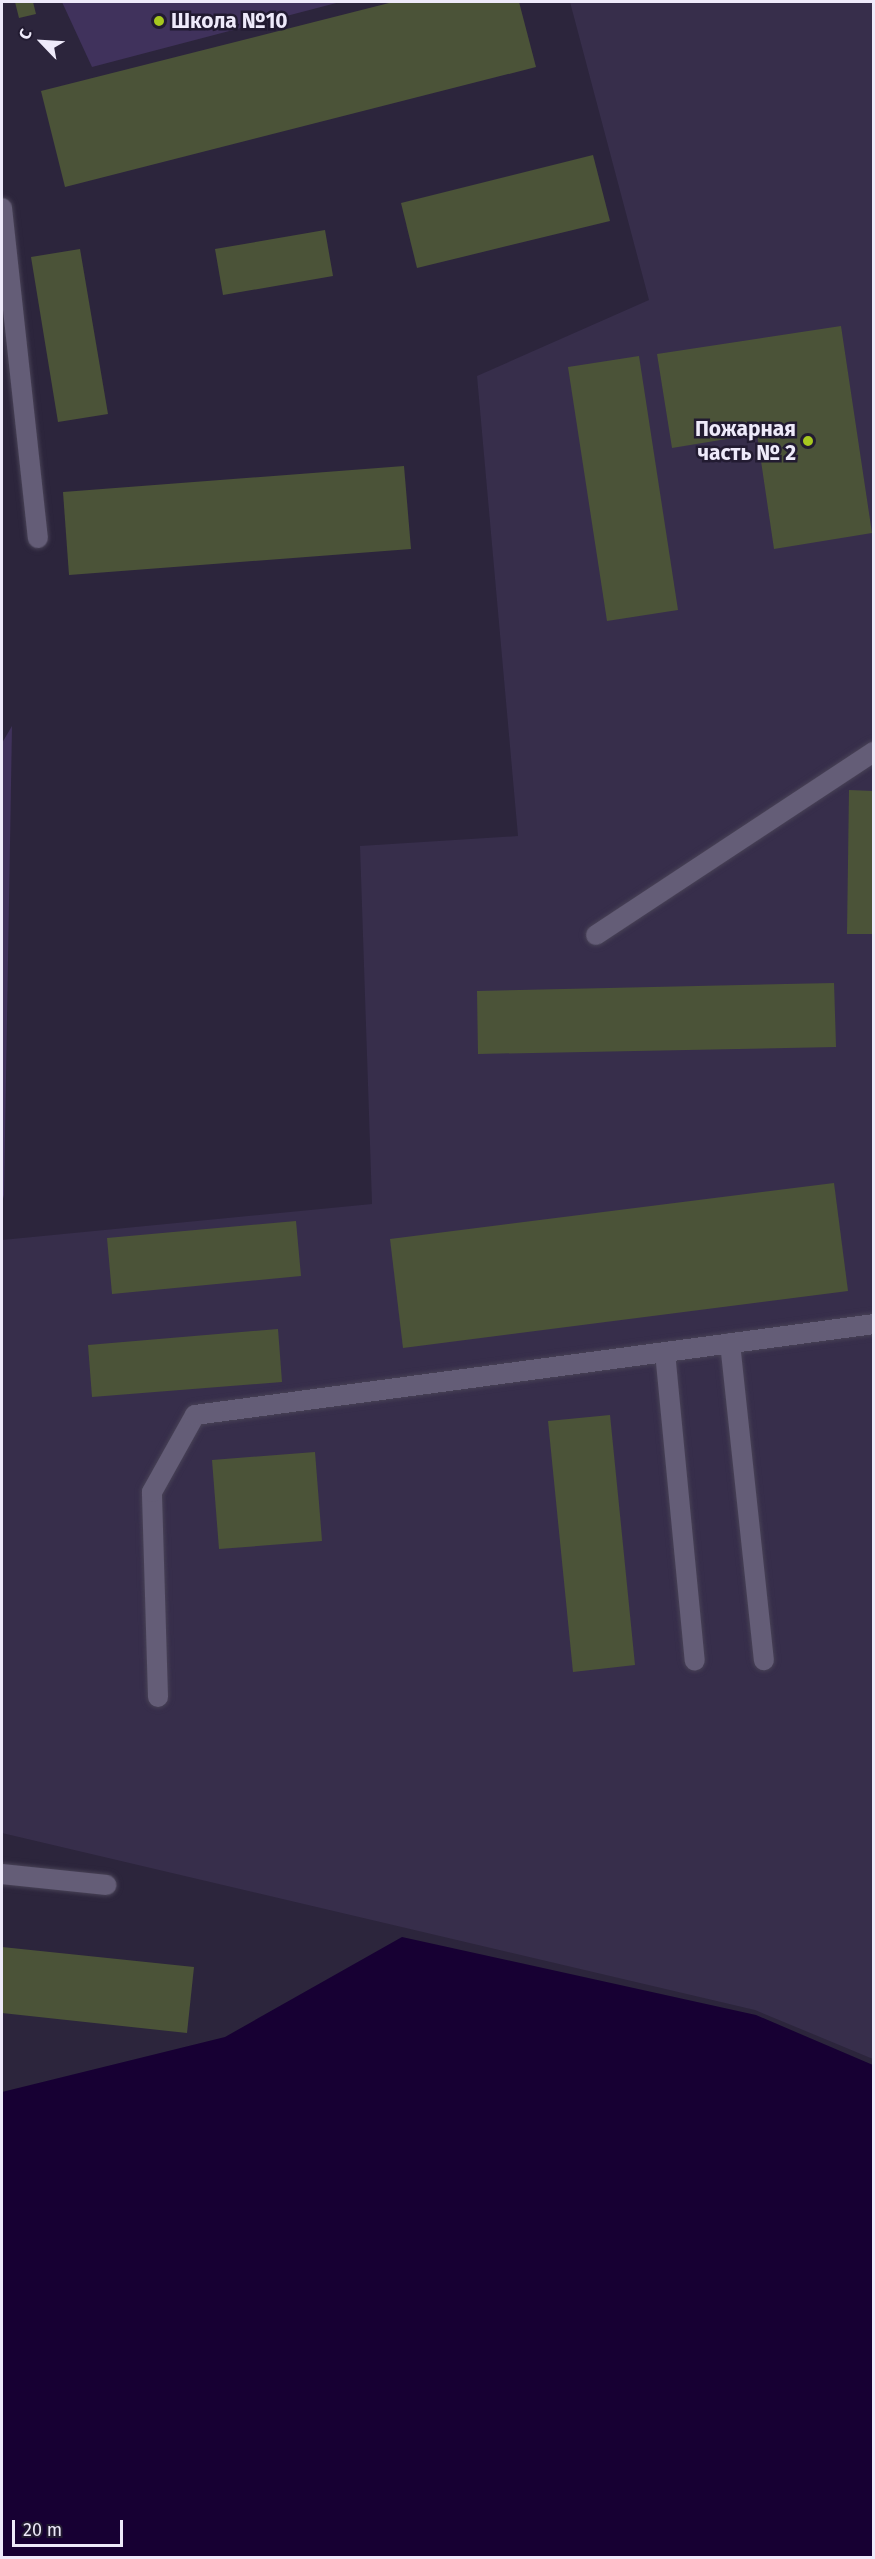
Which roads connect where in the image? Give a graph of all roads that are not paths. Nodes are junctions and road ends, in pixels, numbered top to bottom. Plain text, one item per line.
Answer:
1 (2, 208) edge
2 (38, 538) dead end
3 (873, 752) edge
4 (596, 935) dead end
5 (873, 1324) edge
6 (730, 1343) junction
7 (666, 1352) junction
8 (764, 1660) dead end
9 (695, 1661) dead end
10 (158, 1697) dead end
11 (2, 1874) edge
12 (106, 1885) dead end

1 - 2 lane
3 - 4 lane
5 - 6 lane
6 - 7 lane
6 - 8 lane
7 - 9 lane
7 - 10 lane
11 - 12 lane

